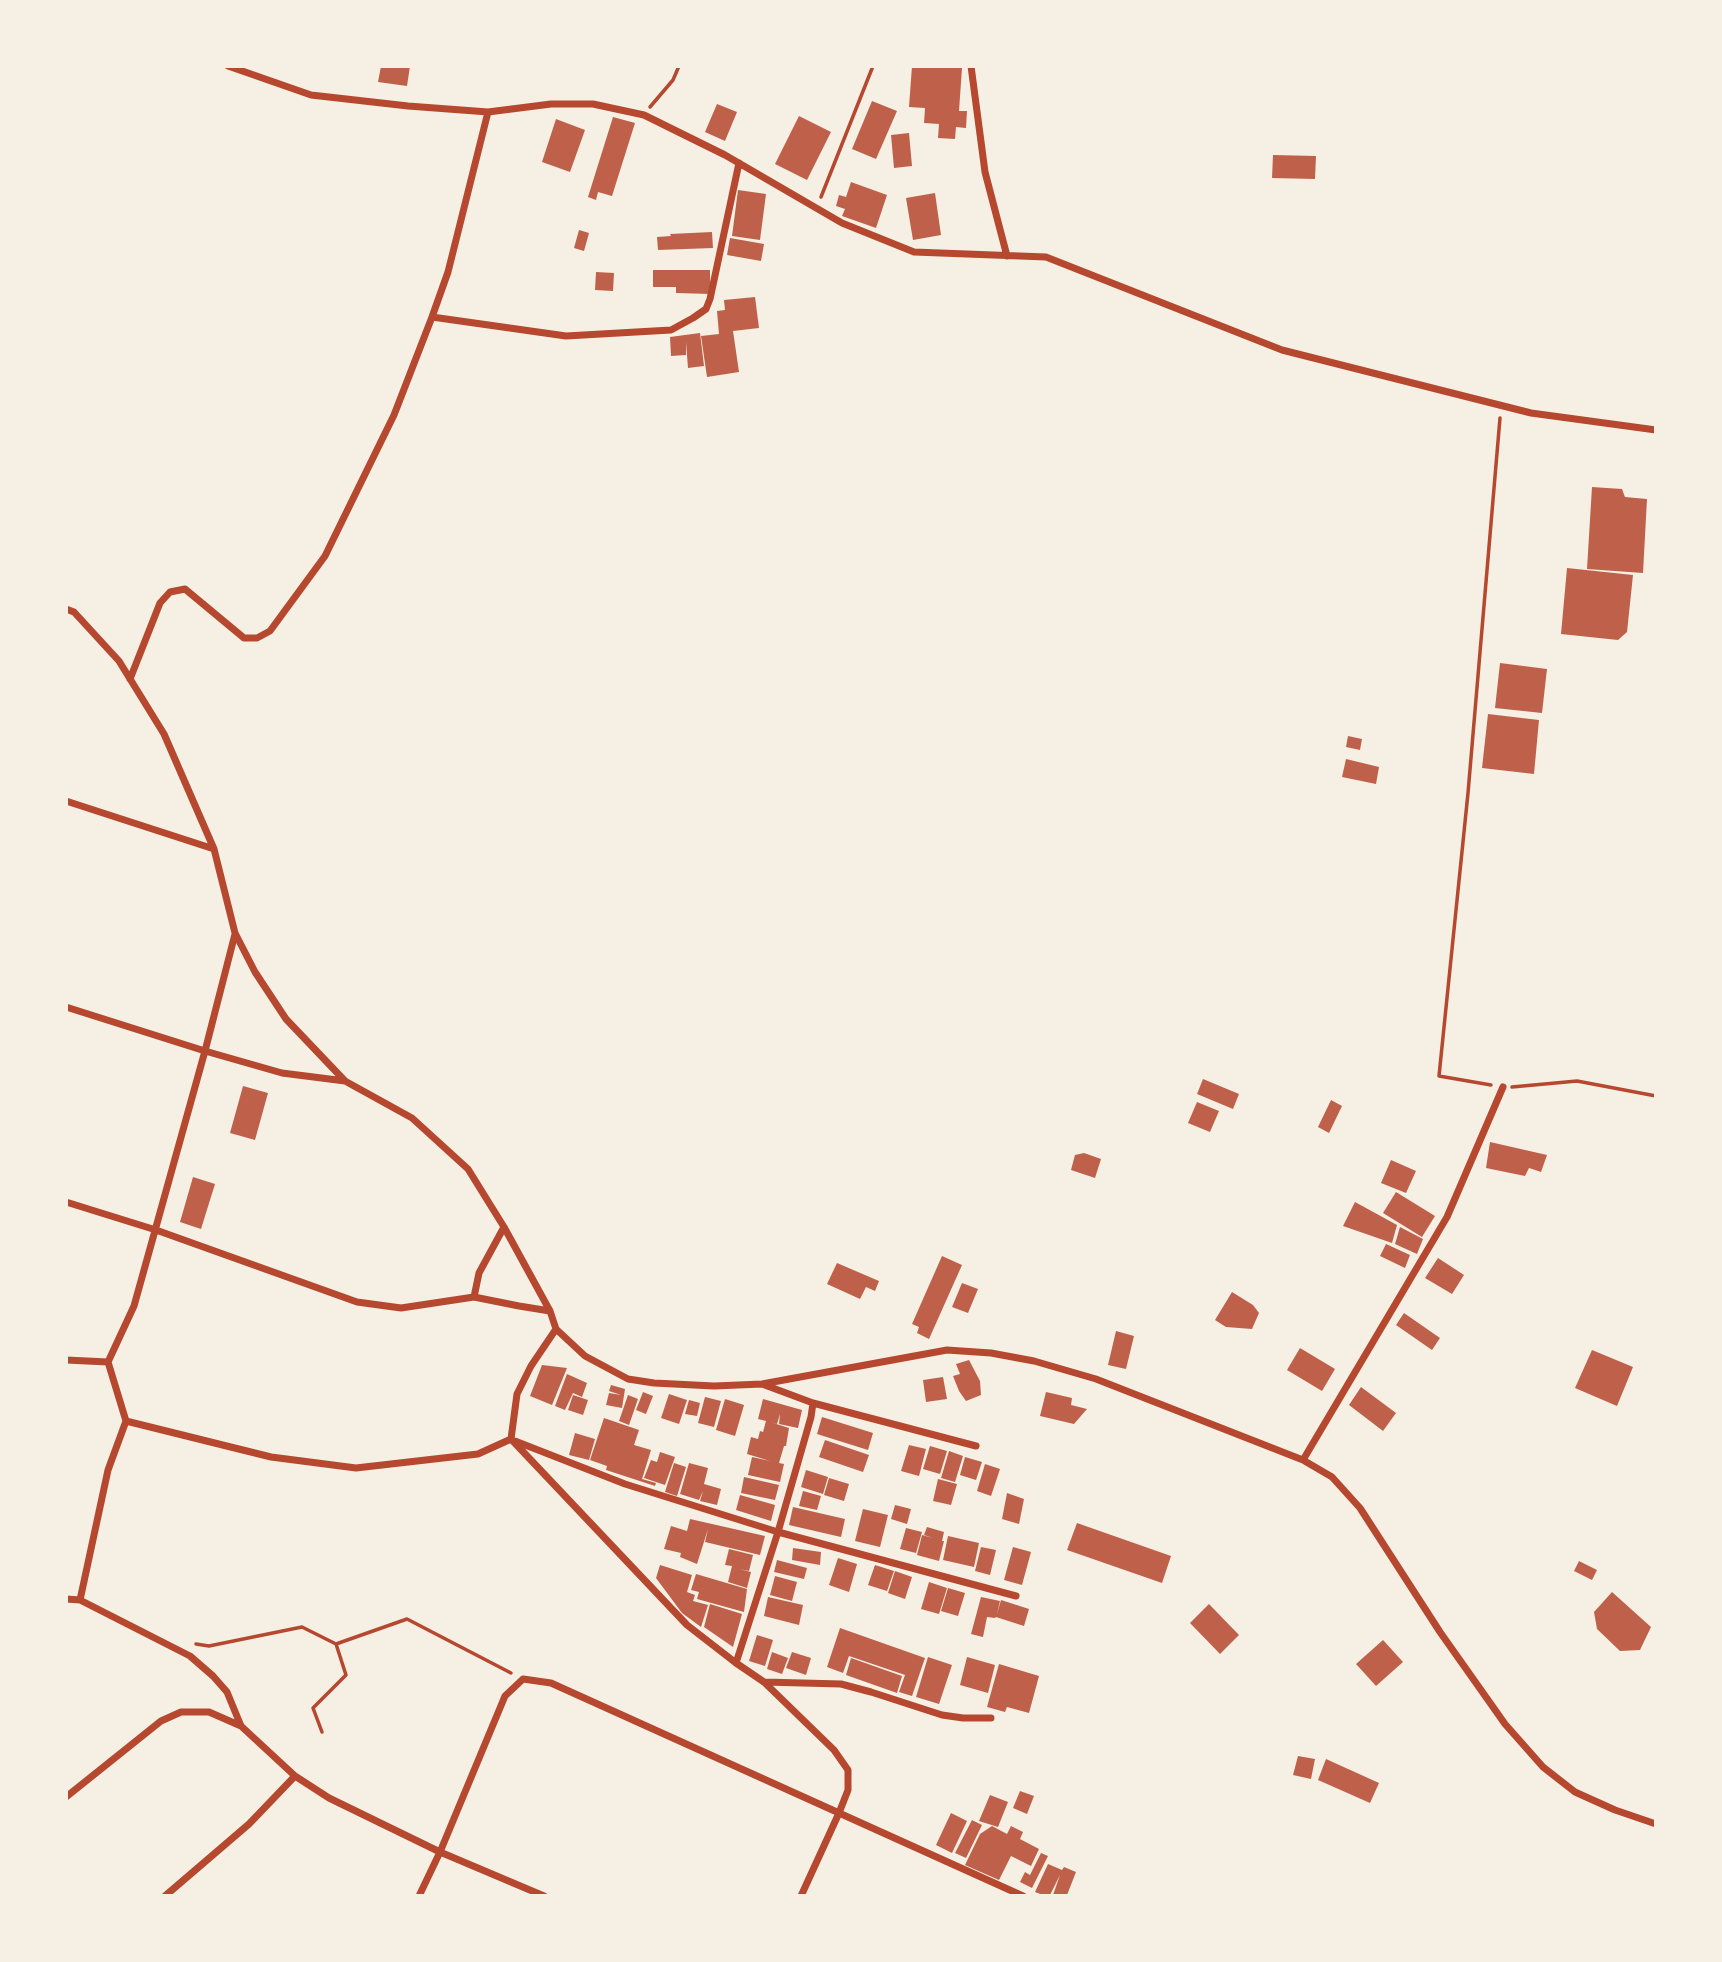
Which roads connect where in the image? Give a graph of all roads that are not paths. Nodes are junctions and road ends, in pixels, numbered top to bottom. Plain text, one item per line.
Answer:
1 (228, 66) edge
2 (971, 66) edge
3 (488, 111) junction
4 (739, 163) junction
5 (1007, 256) junction
6 (432, 317) junction
7 (1656, 430) edge
8 (66, 609) edge
9 (130, 679) junction
10 (66, 801) edge
11 (214, 849) junction
12 (235, 933) junction
13 (66, 1007) edge
14 (205, 1051) junction
15 (345, 1081) junction
16 (1503, 1087) road end
17 (66, 1202) edge
18 (504, 1227) junction
19 (156, 1230) junction
20 (474, 1297) junction
21 (550, 1311) junction
22 (556, 1329) junction
23 (66, 1360) edge
24 (108, 1362) junction
25 (762, 1384) junction
26 (813, 1403) junction
27 (126, 1421) junction
28 (511, 1439) junction
29 (976, 1446) dead end
30 (1303, 1460) junction
31 (778, 1532) junction
32 (1016, 1596) dead end
33 (66, 1599) edge
34 (80, 1600) junction
35 (736, 1663) junction
36 (764, 1682) junction
37 (991, 1718) dead end
38 (240, 1726) junction
39 (295, 1776) junction
40 (66, 1797) edge
41 (839, 1813) junction
42 (1656, 1824) edge
43 (440, 1852) junction
44 (165, 1895) edge
45 (419, 1895) edge
46 (544, 1895) edge
47 (801, 1895) edge
48 (1023, 1895) edge

1 - 3 street
2 - 5 street
3 - 4 street
3 - 6 street
4 - 5 street
4 - 6 street
5 - 7 street
6 - 9 street
8 - 9 street
9 - 11 street
10 - 11 street
11 - 12 street
12 - 14 street
12 - 15 street
13 - 14 street
14 - 15 street
14 - 19 street
15 - 18 street
16 - 30 street
17 - 19 street
18 - 20 street
18 - 21 street
19 - 20 street
19 - 24 street
20 - 21 street
21 - 22 street
22 - 25 street
22 - 28 street
23 - 24 street
24 - 27 street
25 - 26 street
25 - 30 street
26 - 29 street
26 - 31 street
27 - 28 street
27 - 34 street
28 - 31 street
28 - 35 street
30 - 42 street
31 - 32 street
31 - 35 street
33 - 34 street
34 - 38 street
35 - 36 street
36 - 37 street
36 - 41 street
38 - 39 street
38 - 40 street
39 - 43 street
39 - 44 street
41 - 43 street
41 - 47 street
41 - 48 street
43 - 45 street
43 - 46 street

